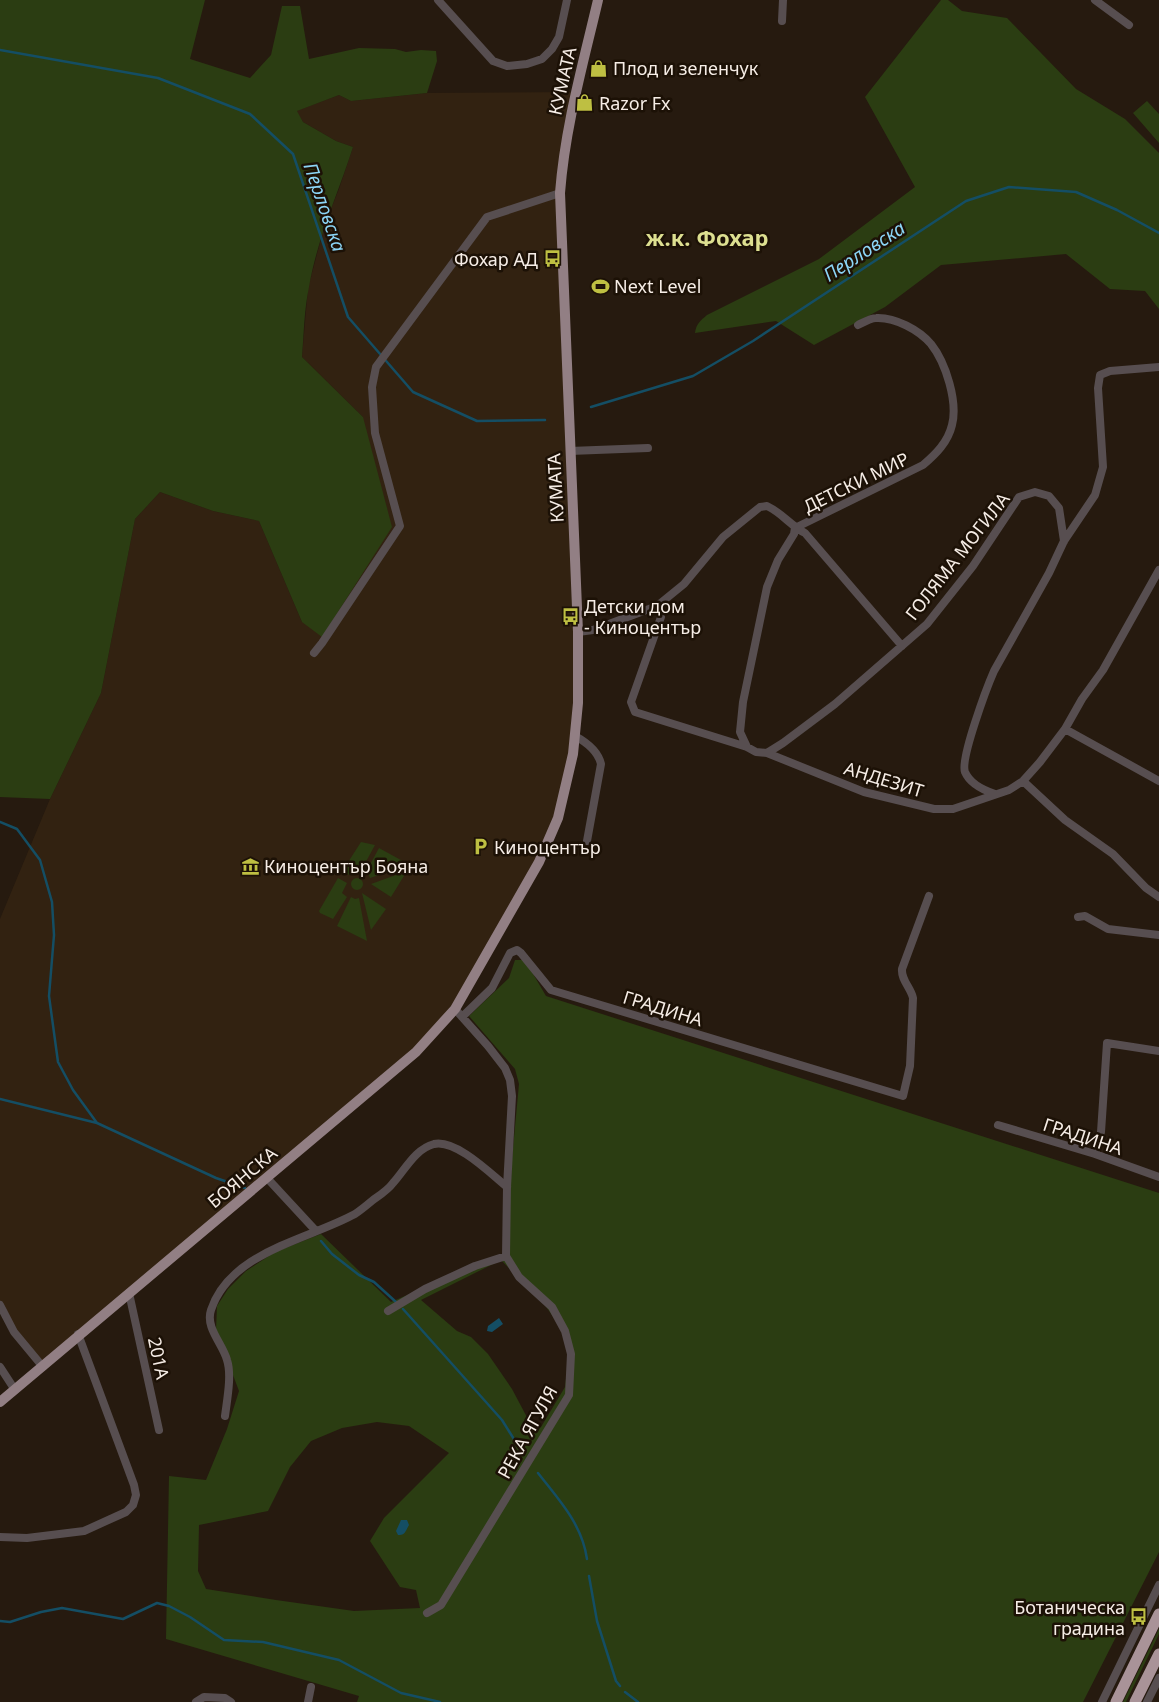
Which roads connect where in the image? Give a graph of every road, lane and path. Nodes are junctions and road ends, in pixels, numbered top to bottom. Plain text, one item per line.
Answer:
1 (438, 0) edge
2 (567, 0) edge
3 (598, 0) edge
4 (784, 0) edge
5 (1095, 0) edge
6 (782, 21) dead end
7 (1129, 25) dead end
8 (560, 193) junction
9 (858, 325) dead end
10 (1159, 367) edge
11 (648, 448) dead end
12 (570, 451) junction
13 (795, 528) junction
14 (1064, 541) junction
15 (1159, 570) edge
16 (657, 606) junction
17 (578, 632) junction
18 (902, 646) junction
19 (314, 653) dead end
20 (1065, 729) junction
21 (575, 736) junction
22 (747, 747) junction
23 (767, 753) junction
24 (1023, 781) junction
25 (1159, 781) edge
26 (995, 794) junction
27 (587, 841) dead end
28 (929, 896) dead end
29 (1159, 897) edge
30 (1078, 917) dead end
31 (1159, 935) edge
32 (483, 958) joint
33 (459, 1013) junction
34 (1159, 1051) edge
35 (998, 1125) dead end
36 (1095, 1154) junction
37 (1159, 1177) edge
38 (267, 1178) junction
39 (507, 1187) junction
40 (316, 1231) junction
41 (506, 1256) junction
42 (129, 1293) junction
43 (0, 1305) edge
44 (388, 1312) dead end
45 (78, 1334) junction
46 (43, 1367) junction
47 (0, 1368) edge
48 (15, 1390) junction
49 (0, 1402) edge
50 (225, 1416) dead end
51 (159, 1430) dead end
52 (0, 1537) edge
53 (1159, 1585) edge
54 (427, 1613) dead end
55 (1159, 1614) edge
56 (1159, 1654) edge
57 (1159, 1678) edge
58 (310, 1687) dead end
59 (196, 1702) edge
60 (230, 1702) edge
61 (308, 1702) edge
62 (1102, 1702) edge
63 (1116, 1702) edge
64 (1135, 1702) edge
65 (1147, 1702) edge

1 - 2 street
3 - 8 main road, КУМАТА
4 - 6 street
5 - 7 street
8 - 12 main road, КУМАТА
8 - 19 street
9 - 13 street, ДЕТСКИ МИР
10 - 14 street
11 - 12 street
12 - 17 main road, КУМАТА
13 - 16 street, ДЕТСКИ МИР
13 - 18 street
13 - 22 street
14 - 18 street, ГОЛЯМА МОГИЛА
14 - 26 street
15 - 20 street
16 - 17 street, ДЕТСКИ МИР
16 - 22 street
17 - 21 main road, КУМАТА
18 - 23 street, ГОЛЯМА МОГИЛА
20 - 24 street
20 - 25 street
21 - 27 street
21 - 32 main road, КУМАТА
22 - 23 street
23 - 26 street, АНДЕЗИТ
24 - 26 street
24 - 29 street
28 - 33 street, ГРАДИНА
30 - 31 street
32 - 33 main road, БОЯНСКА
33 - 38 main road, БОЯНСКА
33 - 39 street
34 - 36 street
35 - 36 street, ГРАДИНА
36 - 37 street, ГРАДИНА
38 - 40 street
38 - 42 main road, БОЯНСКА
39 - 40 street
39 - 41 street
40 - 50 street
41 - 44 street
41 - 54 street, РЕКА ЯГУЛЯ
42 - 45 main road, БОЯНСКА
42 - 51 street, 201А
43 - 46 street
45 - 46 main road, БОЯНСКА
45 - 52 street
46 - 48 main road, БОЯНСКА
47 - 48 street
48 - 49 main road, БОЯНСКА
53 - 62 street
55 - 63 highway
56 - 64 highway
57 - 65 street
58 - 61 street
59 - 60 street

